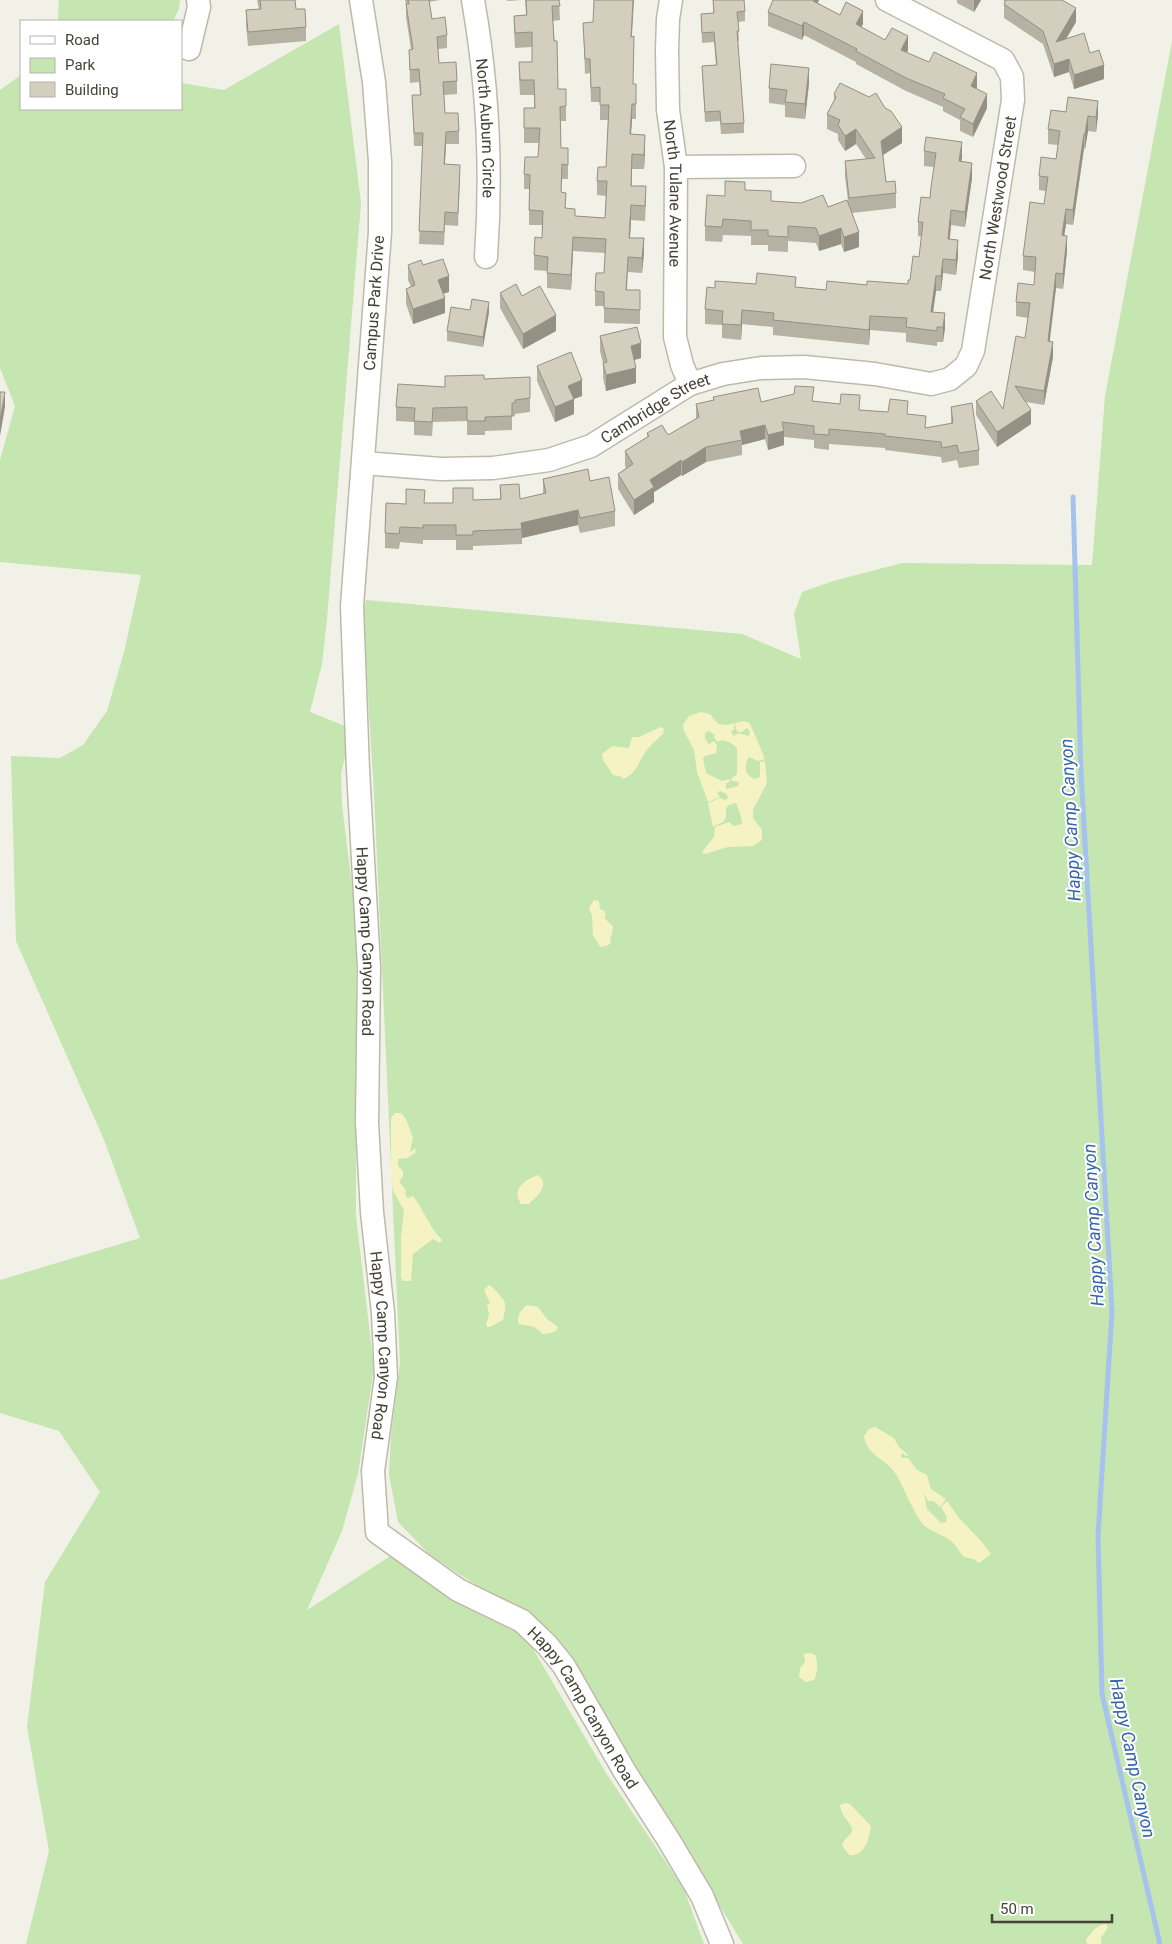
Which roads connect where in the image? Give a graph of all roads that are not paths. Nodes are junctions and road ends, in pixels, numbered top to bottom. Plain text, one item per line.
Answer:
1 (198, 0) edge
2 (361, 0) edge
3 (473, 0) edge
4 (671, 0) edge
5 (887, 0) edge
6 (189, 50) dead end
7 (676, 166) junction
8 (794, 166) dead end
9 (486, 257) dead end
10 (950, 379) joint
11 (690, 384) junction
12 (363, 463) junction
13 (352, 606) joint
14 (722, 1944) edge

1 - 6 street
2 - 12 street, Campus Park Drive
3 - 9 street, North Auburn Circle
4 - 7 street, North Tulane Avenue
5 - 10 street, North Westwood Street
7 - 8 street
7 - 11 street, North Tulane Avenue
10 - 11 street, Cambridge Street
11 - 12 street, Cambridge Street
12 - 13 street, Campus Park Drive
13 - 14 street, Happy Camp Canyon Road

